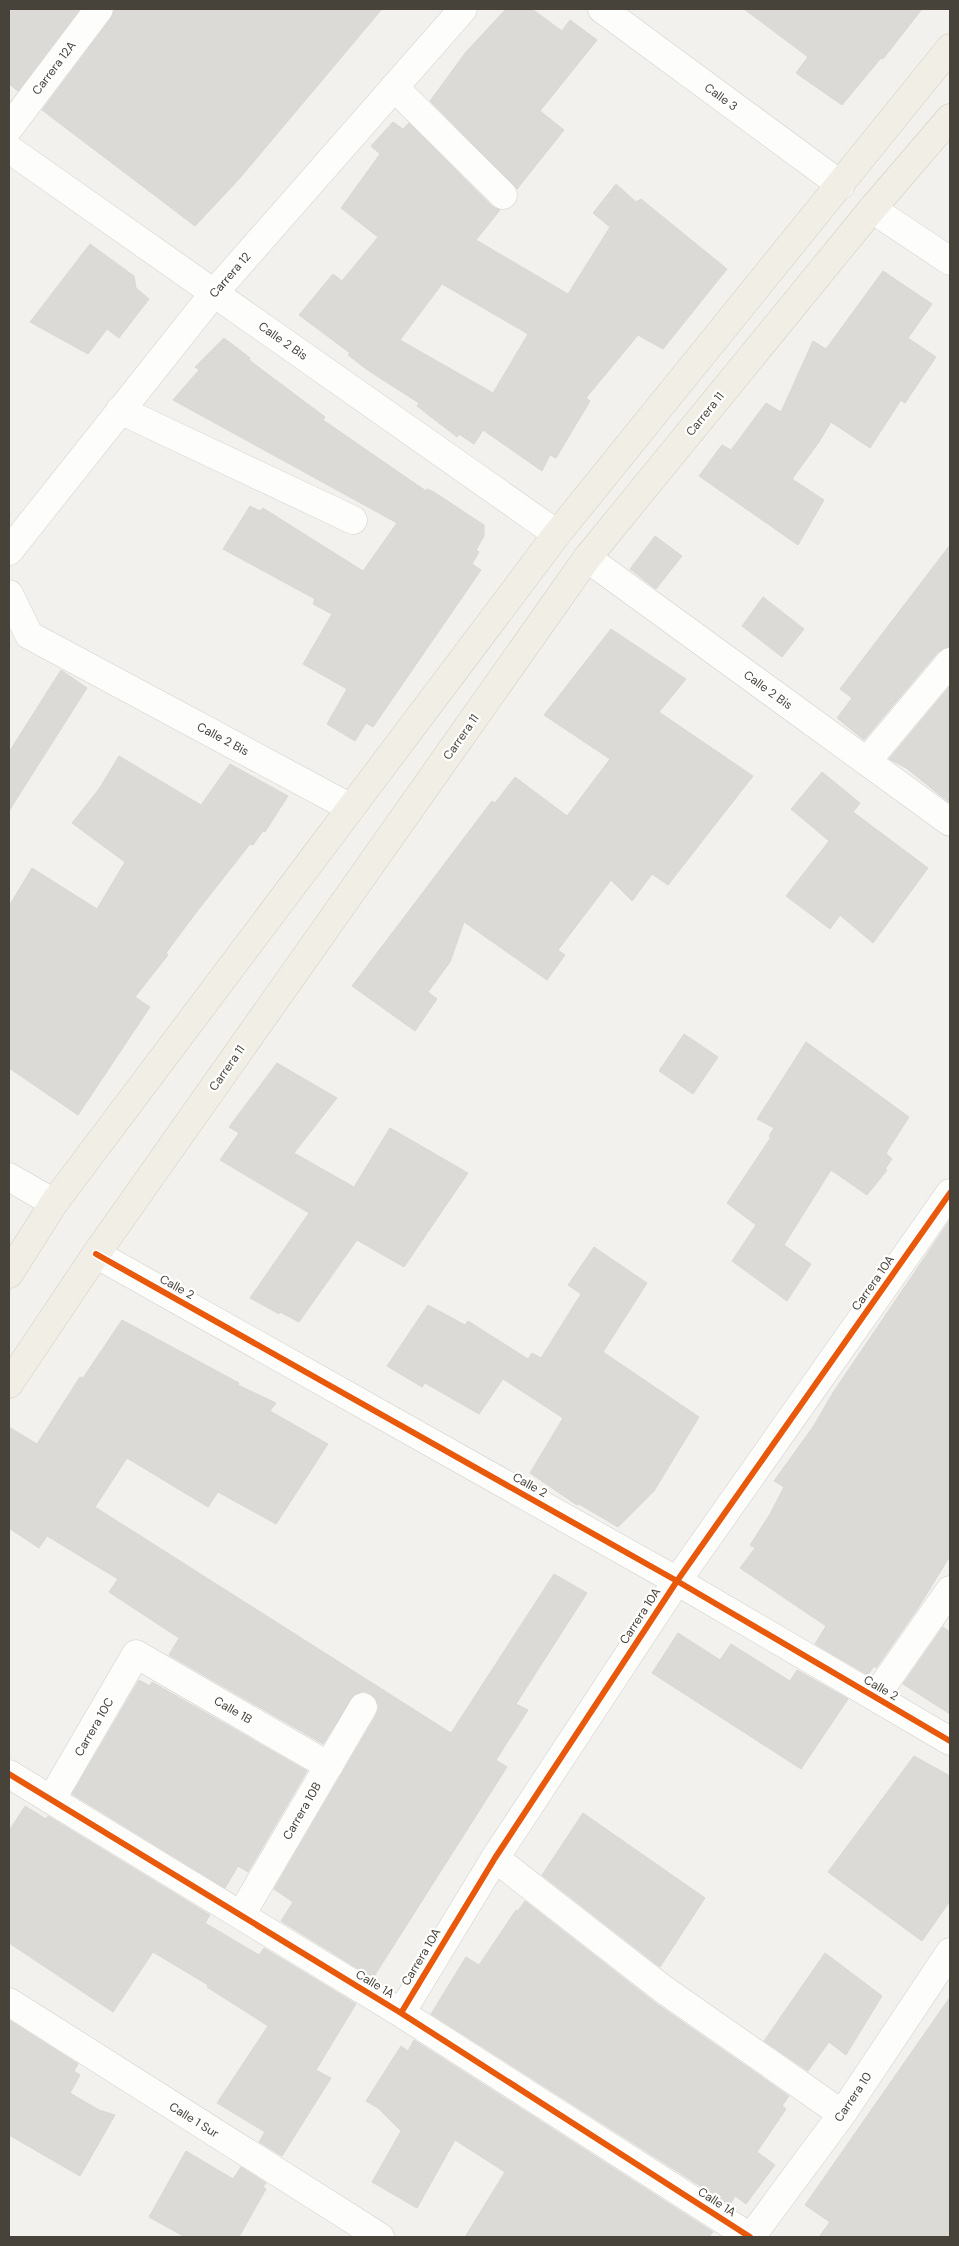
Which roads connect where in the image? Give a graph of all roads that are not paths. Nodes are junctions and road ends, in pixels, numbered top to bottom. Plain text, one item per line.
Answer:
1 (99, 9) edge
2 (462, 9) edge
3 (602, 9) edge
4 (950, 48) edge
5 (394, 87) junction
6 (950, 118) edge
7 (9, 128) edge
8 (9, 149) edge
9 (841, 185) junction
10 (503, 195) dead end
11 (872, 209) junction
12 (950, 261) edge
13 (214, 293) junction
14 (120, 410) junction
15 (353, 520) dead end
16 (557, 534) junction
17 (9, 551) edge
18 (587, 558) junction
19 (9, 594) edge
20 (950, 662) edge
21 (866, 761) junction
22 (351, 808) junction
23 (950, 822) edge
24 (9, 1176) edge
25 (950, 1193) edge
26 (54, 1203) junction
27 (96, 1254) junction
28 (9, 1274) edge
29 (9, 1384) edge
30 (677, 1581) junction
31 (950, 1590) edge
32 (136, 1654) joint
33 (874, 1697) junction
34 (363, 1708) dead end
35 (950, 1741) edge
36 (329, 1766) junction
37 (9, 1774) edge
38 (51, 1800) junction
39 (495, 1858) junction
40 (241, 1915) junction
41 (950, 1952) edge
42 (9, 2002) edge
43 (401, 2012) junction
44 (842, 2114) junction
45 (380, 2237) edge
46 (750, 2237) edge

1 - 7 street, Carrera 12A
2 - 5 street, Carrera 12
3 - 9 street, Calle 3
4 - 9 main road
5 - 10 street
5 - 13 street, Carrera 12
6 - 11 main road, Carrera 11
8 - 13 street, Calle 2 Bis
9 - 16 main road
11 - 12 street
11 - 18 main road, Carrera 11
13 - 14 street, Carrera 12
13 - 16 street, Calle 2 Bis
14 - 15 street
14 - 17 street, Carrera 12
16 - 22 main road
18 - 21 street, Calle 2 Bis
18 - 27 main road, Carrera 11
19 - 22 street, Calle 2 Bis
20 - 21 street
21 - 23 street, Calle 2 Bis
22 - 26 main road
24 - 26 street
25 - 30 street, Carrera 10A
26 - 28 main road
27 - 29 main road, Carrera 11
27 - 30 street, Calle 2
30 - 33 street, Calle 2
30 - 39 street, Carrera 10A
31 - 33 street
32 - 36 street, Calle 1B
32 - 38 street, Carrera 10C
33 - 35 street, Calle 2
34 - 36 street, Carrera 10B
36 - 40 street, Carrera 10B
37 - 38 street, Calle 1A
38 - 40 street, Calle 1A
39 - 43 street, Carrera 10A
39 - 44 street
40 - 43 street, Calle 1A
41 - 44 street, Carrera 10
42 - 45 street, Calle 1 Sur
43 - 46 street, Calle 1A
44 - 46 street, Carrera 10

